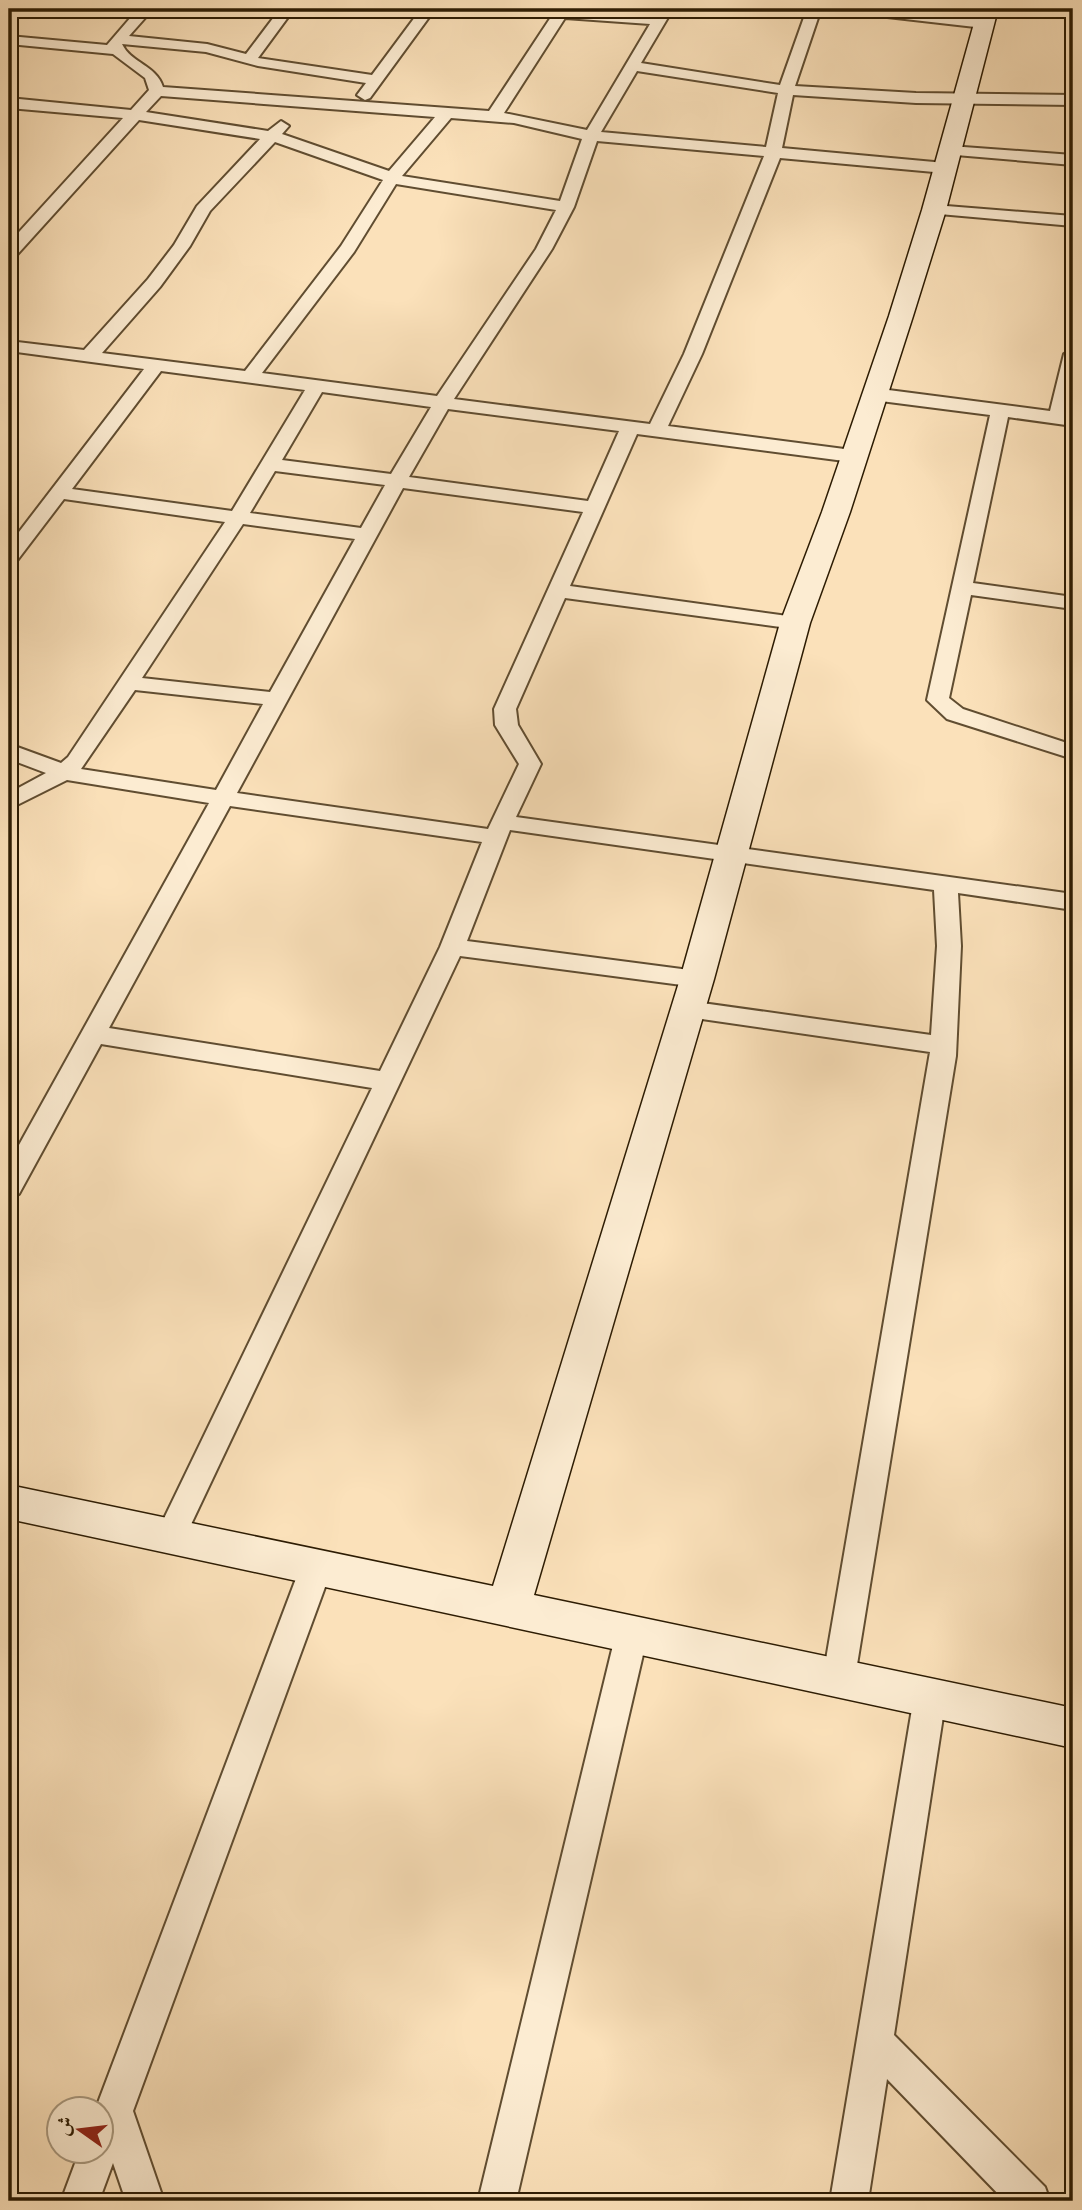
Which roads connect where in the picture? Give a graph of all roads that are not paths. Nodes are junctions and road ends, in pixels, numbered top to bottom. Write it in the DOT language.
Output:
graph roads {
  1 [pos="146,9"];
  2 [pos="287,9"];
  3 [pos="428,9"];
  4 [pos="493,9"];
  5 [pos="814,9"];
  6 [pos="852,9"];
  7 [pos="563,12"];
  8 [pos="663,14"];
  9 [pos="986,16"];
  10 [pos="9,40"];
  11 [pos="117,45"];
  12 [pos="249,60"];
  13 [pos="631,66"];
  14 [pos="374,80"];
  15 [pos="786,90"];
  16 [pos="157,91"];
  17 [pos="964,98"];
  18 [pos="1073,100"];
  19 [pos="9,103"];
  20 [pos="300,104"];
  21 [pos="358,108"];
  22 [pos="446,114"];
  23 [pos="136,115"];
  24 [pos="493,117"];
  25 [pos="272,136"];
  26 [pos="591,136"];
  27 [pos="774,152"];
  28 [pos="948,160"];
  29 [pos="1073,160"];
  30 [pos="392,178"];
  31 [pos="566,207"];
  32 [pos="934,210"];
  33 [pos="1073,221"];
  34 [pos="9,253"];
  35 [pos="9,346"];
  36 [pos="1073,354"];
  37 [pos="88,358"];
  38 [pos="155,367"];
  39 [pos="248,379"];
  40 [pos="316,387"];
  41 [pos="873,394"];
  42 [pos="444,400"];
  43 [pos="1000,410"];
  44 [pos="1066,419"];
  45 [pos="630,427"];
  46 [pos="656,431"];
  47 [pos="852,456"];
  48 [pos="269,464"];
  49 [pos="396,483"];
  50 [pos="60,493"];
  51 [pos="592,507"];
  52 [pos="238,517"];
  53 [pos="367,534"];
  54 [pos="9,558"];
  55 [pos="960,587"];
  56 [pos="559,591"];
  57 [pos="1073,603"];
  58 [pos="795,623"];
  59 [pos="131,684"];
  60 [pos="276,699"];
  61 [pos="9,751"];
  62 [pos="1073,752"];
  63 [pos="64,772"];
  64 [pos="224,796"];
  65 [pos="9,802"];
  66 [pos="499,830"];
  67 [pos="729,853"];
  68 [pos="946,885"];
  69 [pos="1073,902"];
  70 [pos="452,947"];
  71 [pos="692,994"];
  72 [pos="93,1034"];
  73 [pos="944,1045"];
  74 [pos="386,1081"];
  75 [pos="9,1186"];
  76 [pos="9,1502"];
  77 [pos="171,1535"];
  78 [pos="316,1568"];
  79 [pos="508,1608"];
  80 [pos="632,1633"];
  81 [pos="839,1677"];
  82 [pos="930,1697"];
  83 [pos="1073,1728"];
  84 [pos="875,2041"];
  85 [pos="116,2106"];
  86 [pos="116,2144"];
  87 [pos="94,2164"];
  88 [pos="80,2201"];
  89 [pos="145,2201"];
  90 [pos="498,2201"];
  91 [pos="849,2201"];
  92 [pos="1031,2201"];
  1 -- 11 [label="street"];
  2 -- 12 [label="street"];
  3 -- 14 [label="street"];
  4 -- 7 [label="street"];
  5 -- 15 [label="street"];
  6 -- 9 [label="street"];
  7 -- 8 [label="street"];
  7 -- 24 [label="street"];
  8 -- 13 [label="street"];
  9 -- 17 [label="street"];
  10 -- 11 [label="street"];
  11 -- 12 [label="street"];
  11 -- 16 [label="street"];
  12 -- 14 [label="street"];
  13 -- 15 [label="street"];
  13 -- 26 [label="street"];
  14 -- 21 [label="street"];
  15 -- 17 [label="street"];
  15 -- 27 [label="street"];
  16 -- 20 [label="street"];
  16 -- 23 [label="street"];
  17 -- 18 [label="street"];
  17 -- 28 [label="street"];
  19 -- 23 [label="street"];
  20 -- 21 [label="street"];
  20 -- 25 [label="street"];
  21 -- 22 [label="street"];
  22 -- 24 [label="street"];
  22 -- 30 [label="street"];
  23 -- 25 [label="street"];
  23 -- 34 [label="street"];
  24 -- 26 [label="street"];
  25 -- 30 [label="street"];
  25 -- 37 [label="street"];
  26 -- 27 [label="street"];
  26 -- 31 [label="street"];
  27 -- 28 [label="street"];
  27 -- 46 [label="street"];
  28 -- 29 [label="street"];
  28 -- 32 [label="street"];
  30 -- 31 [label="street"];
  30 -- 39 [label="street"];
  31 -- 42 [label="street"];
  32 -- 33 [label="street"];
  32 -- 41 [label="street"];
  35 -- 37 [label="street"];
  36 -- 44 [label="street"];
  37 -- 38 [label="street"];
  38 -- 39 [label="street"];
  38 -- 50 [label="street"];
  39 -- 40 [label="street"];
  40 -- 42 [label="street"];
  40 -- 48 [label="street"];
  41 -- 43 [label="street"];
  41 -- 47 [label="street"];
  42 -- 45 [label="street"];
  42 -- 49 [label="street"];
  43 -- 44 [label="street"];
  43 -- 55 [label="street"];
  45 -- 46 [label="street"];
  45 -- 51 [label="street"];
  46 -- 47 [label="street"];
  47 -- 58 [label="street"];
  48 -- 49 [label="street"];
  48 -- 52 [label="street"];
  49 -- 51 [label="street"];
  49 -- 53 [label="street"];
  50 -- 52 [label="street"];
  50 -- 54 [label="street"];
  51 -- 56 [label="street"];
  52 -- 53 [label="street"];
  52 -- 59 [label="street"];
  53 -- 60 [label="street"];
  55 -- 57 [label="street"];
  55 -- 62 [label="street"];
  56 -- 58 [label="street"];
  56 -- 66 [label="street"];
  58 -- 67 [label="street"];
  59 -- 60 [label="street"];
  59 -- 63 [label="street"];
  60 -- 64 [label="street"];
  61 -- 63 [label="street"];
  63 -- 64 [label="street"];
  63 -- 65 [label="street"];
  64 -- 66 [label="street"];
  64 -- 72 [label="street"];
  66 -- 67 [label="street"];
  66 -- 70 [label="street"];
  67 -- 68 [label="street"];
  67 -- 71 [label="street"];
  68 -- 69 [label="street"];
  68 -- 73 [label="street"];
  70 -- 71 [label="street"];
  70 -- 74 [label="street"];
  71 -- 73 [label="street"];
  71 -- 79 [label="street"];
  72 -- 74 [label="street"];
  72 -- 75 [label="street"];
  73 -- 81 [label="street"];
  74 -- 77 [label="street"];
  76 -- 77 [label="street"];
  77 -- 78 [label="street"];
  78 -- 79 [label="street"];
  78 -- 85 [label="street"];
  79 -- 80 [label="street"];
  80 -- 81 [label="street"];
  80 -- 90 [label="street"];
  81 -- 82 [label="street"];
  82 -- 83 [label="street"];
  82 -- 84 [label="street"];
  84 -- 91 [label="street"];
  84 -- 92 [label="street"];
  86 -- 89 [label="street"];
  87 -- 88 [label="street"];
}
